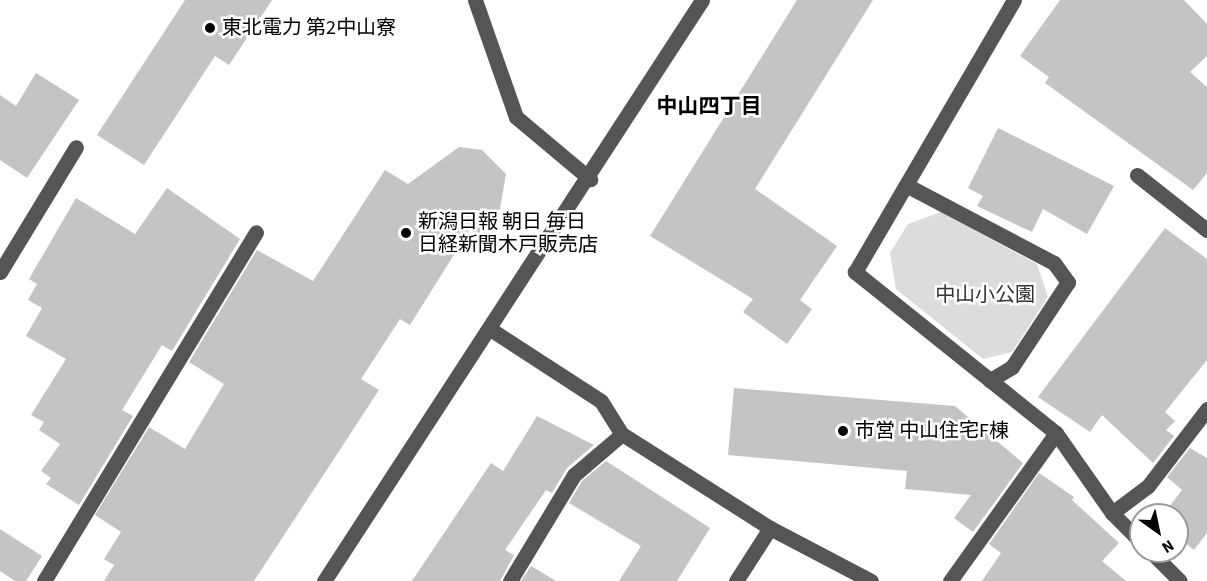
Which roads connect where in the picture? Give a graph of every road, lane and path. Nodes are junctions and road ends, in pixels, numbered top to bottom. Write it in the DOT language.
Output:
graph roads {
  1 [pos="475,0"];
  2 [pos="702,0"];
  3 [pos="1014,0"];
  4 [pos="76,147"];
  5 [pos="1137,175"];
  6 [pos="590,179"];
  7 [pos="906,185"];
  8 [pos="1207,230"];
  9 [pos="256,232"];
  10 [pos="0,272"];
  11 [pos="490,328"];
  12 [pos="990,380"];
  13 [pos="1207,409"];
  14 [pos="1056,433"];
  15 [pos="622,434"];
  16 [pos="1112,513"];
  17 [pos="770,528"];
  18 [pos="1129,530"];
  19 [pos="1162,563"];
  20 [pos="44,581"];
  21 [pos="324,581"];
  22 [pos="510,581"];
  23 [pos="736,581"];
  24 [pos="871,581"];
  25 [pos="950,581"];
  26 [pos="1180,581"];
  1 -- 6 [label="street"];
  2 -- 6 [label="street"];
  3 -- 7 [label="street"];
  4 -- 10 [label="street"];
  5 -- 8 [label="street"];
  6 -- 11 [label="street"];
  7 -- 12 [label="street"];
  7 -- 12 [label="street"];
  9 -- 20 [label="street"];
  11 -- 15 [label="street"];
  11 -- 21 [label="street"];
  12 -- 14 [label="street"];
  13 -- 16 [label="street"];
  14 -- 16 [label="street"];
  14 -- 25 [label="street"];
  15 -- 17 [label="street"];
  15 -- 22 [label="street"];
  16 -- 18 [label="street"];
  17 -- 23 [label="street"];
  17 -- 24 [label="street"];
  19 -- 26 [label="street"];
}
